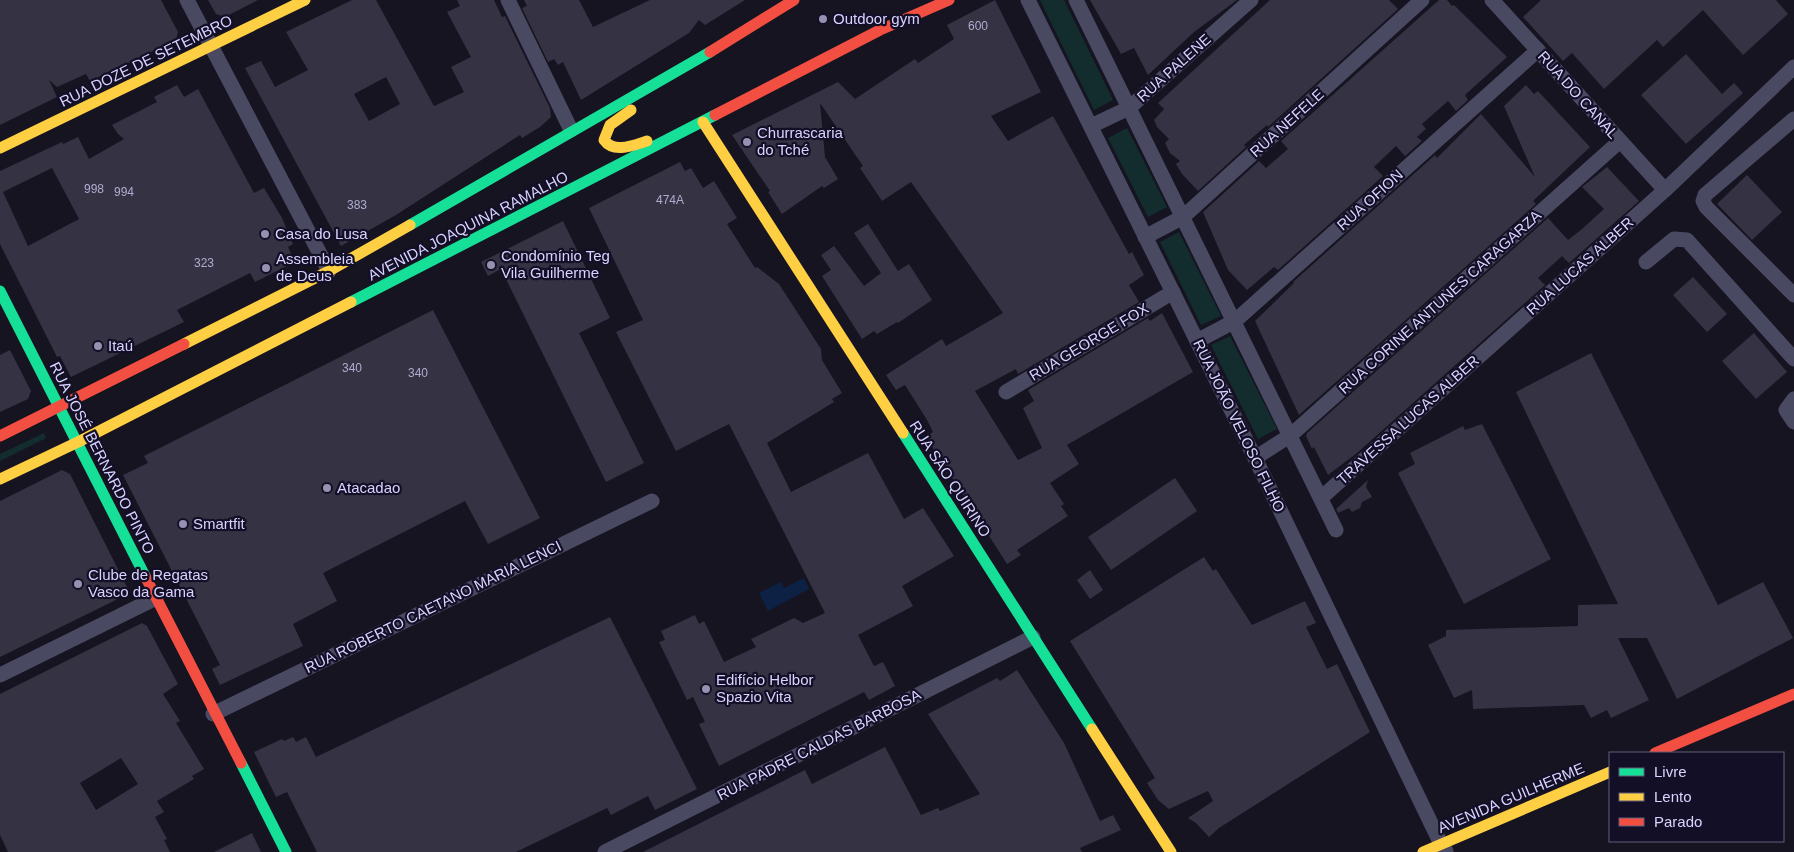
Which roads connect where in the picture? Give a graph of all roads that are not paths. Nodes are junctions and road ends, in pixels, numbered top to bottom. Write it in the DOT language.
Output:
graph roads {
  1 [pos="187,0"];
  2 [pos="305,0"];
  3 [pos="508,0"];
  4 [pos="794,0"];
  5 [pos="919,0"];
  6 [pos="949,0"];
  7 [pos="1028,0"];
  8 [pos="1076,0"];
  9 [pos="1251,0"];
  10 [pos="1422,0"];
  11 [pos="1492,0"];
  12 [pos="880,30"];
  13 [pos="211,46"];
  14 [pos="1538,50"];
  15 [pos="692,63"];
  16 [pos="1794,67"];
  17 [pos="1129,108"];
  18 [pos="1794,118"];
  19 [pos="703,122"];
  20 [pos="1091,126"];
  21 [pos="571,130"];
  22 [pos="1620,141"];
  23 [pos="660,144"];
  24 [pos="0,148"];
  25 [pos="1665,190"];
  26 [pos="1183,217"];
  27 [pos="1145,237"];
  28 [pos="1646,262"];
  29 [pos="329,272"];
  30 [pos="0,291"];
  31 [pos="1173,292"];
  32 [pos="1794,295"];
  33 [pos="1235,321"];
  34 [pos="1197,341"];
  35 [pos="1494,342"];
  36 [pos="1794,359"];
  37 [pos="1006,392"];
  38 [pos="1794,399"];
  39 [pos="59,407"];
  40 [pos="1794,422"];
  41 [pos="1291,435"];
  42 [pos="0,436"];
  43 [pos="78,442"];
  44 [pos="1255,458"];
  45 [pos="0,479"];
  46 [pos="1321,498"];
  47 [pos="652,501"];
  48 [pos="1336,530"];
  49 [pos="156,598"];
  50 [pos="1033,637"];
  51 [pos="0,674"];
  52 [pos="1794,694"];
  53 [pos="213,714"];
  54 [pos="1657,752"];
  55 [pos="1609,772"];
  56 [pos="1444,848"];
  57 [pos="615,850"];
  58 [pos="286,852"];
  59 [pos="1171,852"];
  60 [pos="1423,852"];
  1 -- 13 [label="street"];
  2 -- 13 [label="main road, RUA DOZE DE SETEMBRO"];
  3 -- 21 [label="street"];
  4 -- 15 [label="main road, AVENIDA JOAQUINA RAMALHO"];
  5 -- 12 [label="main road"];
  6 -- 12 [label="main road, AVENIDA JOAQUINA RAMALHO"];
  7 -- 20 [label="street, RUA JOÃO VELOSO FILHO"];
  8 -- 17 [label="street"];
  9 -- 17 [label="street, RUA PALENE"];
  10 -- 26 [label="street, RUA NEFELE"];
  11 -- 14 [label="street, RUA DO CANAL"];
  12 -- 19 [label="main road, AVENIDA JOAQUINA RAMALHO"];
  13 -- 24 [label="main road, RUA DOZE DE SETEMBRO"];
  13 -- 29 [label="street"];
  14 -- 22 [label="street, RUA DO CANAL"];
  14 -- 33 [label="street, RUA OFION"];
  15 -- 21 [label="main road, AVENIDA JOAQUINA RAMALHO"];
  15 -- 23 [label="main road"];
  16 -- 25 [label="street, RUA LUCAS ALBER"];
  17 -- 20 [label="street, RUA PALENE"];
  17 -- 26 [label="street"];
  18 -- 32 [label="street"];
  19 -- 23 [label="main road, AVENIDA JOAQUINA RAMALHO"];
  19 -- 50 [label="main road, RUA SÃO QUIRINO"];
  20 -- 27 [label="street, RUA JOÃO VELOSO FILHO"];
  21 -- 29 [label="main road, AVENIDA JOAQUINA RAMALHO"];
  22 -- 25 [label="street, RUA DO CANAL"];
  22 -- 41 [label="street, RUA CORINE ANTUNES CARAGARZA"];
  23 -- 43 [label="main road, AVENIDA JOAQUINA RAMALHO"];
  25 -- 35 [label="street, RUA LUCAS ALBER"];
  26 -- 27 [label="street, RUA NEFELE"];
  26 -- 33 [label="street"];
  27 -- 31 [label="street, RUA JOÃO VELOSO FILHO"];
  28 -- 36 [label="street"];
  29 -- 39 [label="main road, AVENIDA JOAQUINA RAMALHO"];
  30 -- 39 [label="main road, RUA JOSÉ BERNARDO PINTO"];
  31 -- 34 [label="street, RUA JOÃO VELOSO FILHO"];
  31 -- 37 [label="street, RUA GEORGE FOX"];
  33 -- 34 [label="street, RUA OFION"];
  33 -- 41 [label="street"];
  34 -- 44 [label="street, RUA JOÃO VELOSO FILHO"];
  35 -- 46 [label="street, TRAVESSA LUCAS ALBER"];
  38 -- 40 [label="street"];
  39 -- 42 [label="main road, AVENIDA JOAQUINA RAMALHO"];
  39 -- 43 [label="main road, RUA JOSÉ BERNARDO PINTO"];
  41 -- 44 [label="street, RUA CORINE ANTUNES CARAGARZA"];
  41 -- 46 [label="street"];
  43 -- 45 [label="main road, AVENIDA JOAQUINA RAMALHO"];
  43 -- 49 [label="main road, RUA JOSÉ BERNARDO PINTO"];
  44 -- 56 [label="street, RUA JOÃO VELOSO FILHO"];
  46 -- 48 [label="street"];
  47 -- 53 [label="street, RUA ROBERTO CAETANO MARIA LENCI"];
  49 -- 51 [label="street"];
  49 -- 53 [label="main road, RUA JOSÉ BERNARDO PINTO"];
  50 -- 57 [label="street, RUA PADRE CALDAS BARBOSA"];
  50 -- 59 [label="main road, RUA SÃO QUIRINO"];
  52 -- 54 [label="main road"];
  53 -- 58 [label="main road, RUA JOSÉ BERNARDO PINTO"];
  55 -- 56 [label="main road, AVENIDA GUILHERME"];
  56 -- 60 [label="main road, AVENIDA GUILHERME"];
}
